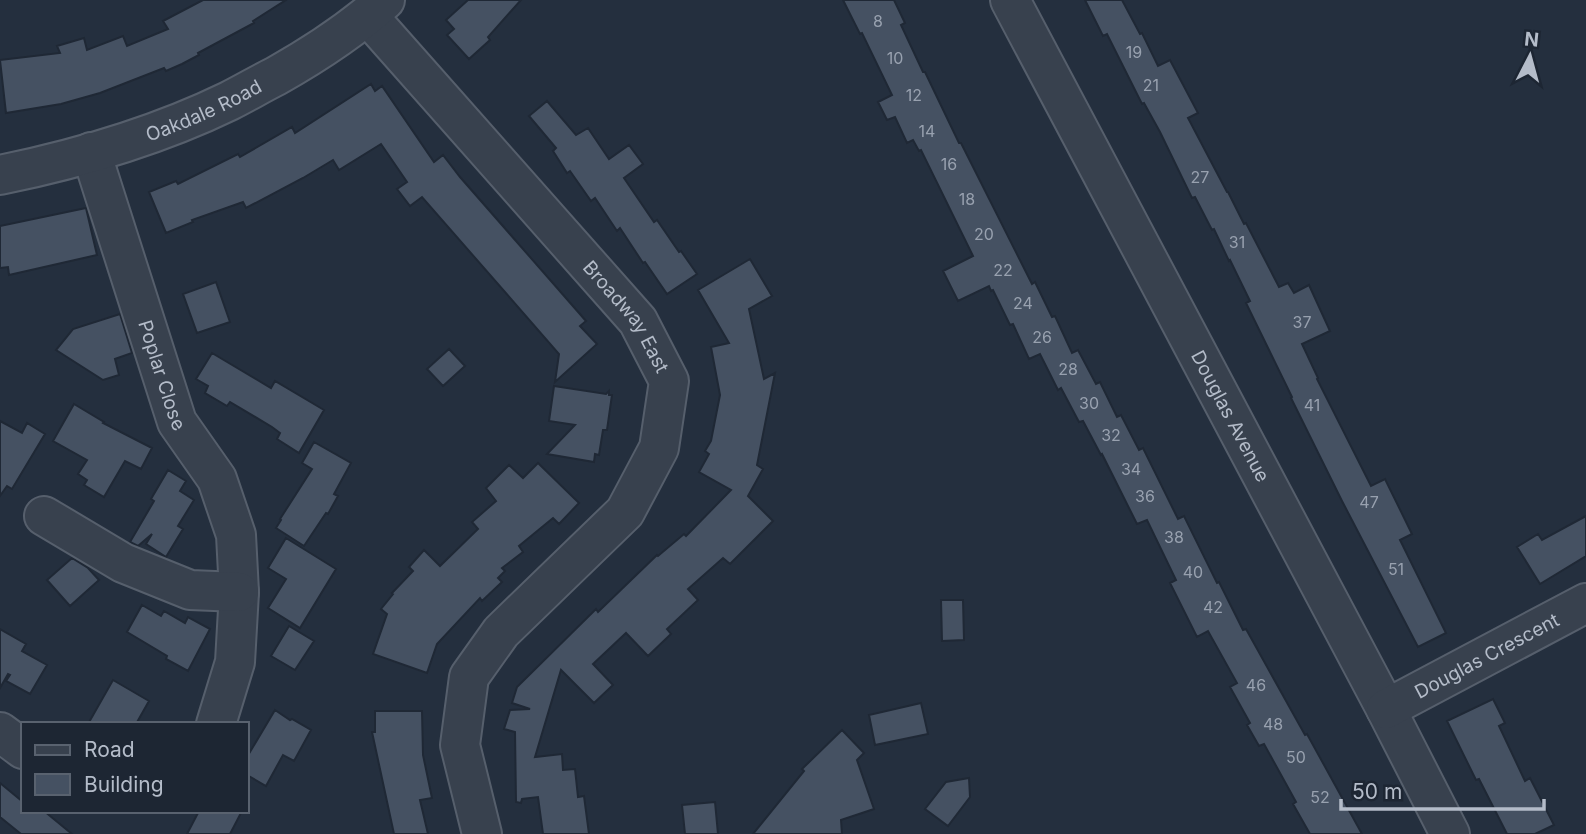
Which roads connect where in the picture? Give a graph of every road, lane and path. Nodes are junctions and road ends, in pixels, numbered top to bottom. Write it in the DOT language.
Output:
graph roads {
  1 [pos="1010,0"];
  2 [pos="377,8"];
  3 [pos="91,152"];
  4 [pos="0,175"];
  5 [pos="44,516"];
  6 [pos="239,592"];
  7 [pos="1586,603"];
  8 [pos="1386,709"];
  9 [pos="217,722"];
  10 [pos="0,732"];
  11 [pos="21,748"];
  12 [pos="482,834"];
  13 [pos="1450,834"];
  1 -- 8 [label="street, Douglas Avenue"];
  2 -- 3 [label="street, Oakdale Road"];
  2 -- 12 [label="street, Broadway East"];
  3 -- 4 [label="street, Oakdale Road"];
  3 -- 6 [label="street, Poplar Close"];
  5 -- 6 [label="street"];
  6 -- 9 [label="street, Poplar Close"];
  7 -- 8 [label="street, Douglas Crescent"];
  8 -- 13 [label="street, Douglas Avenue"];
  10 -- 11 [label="street"];
}
